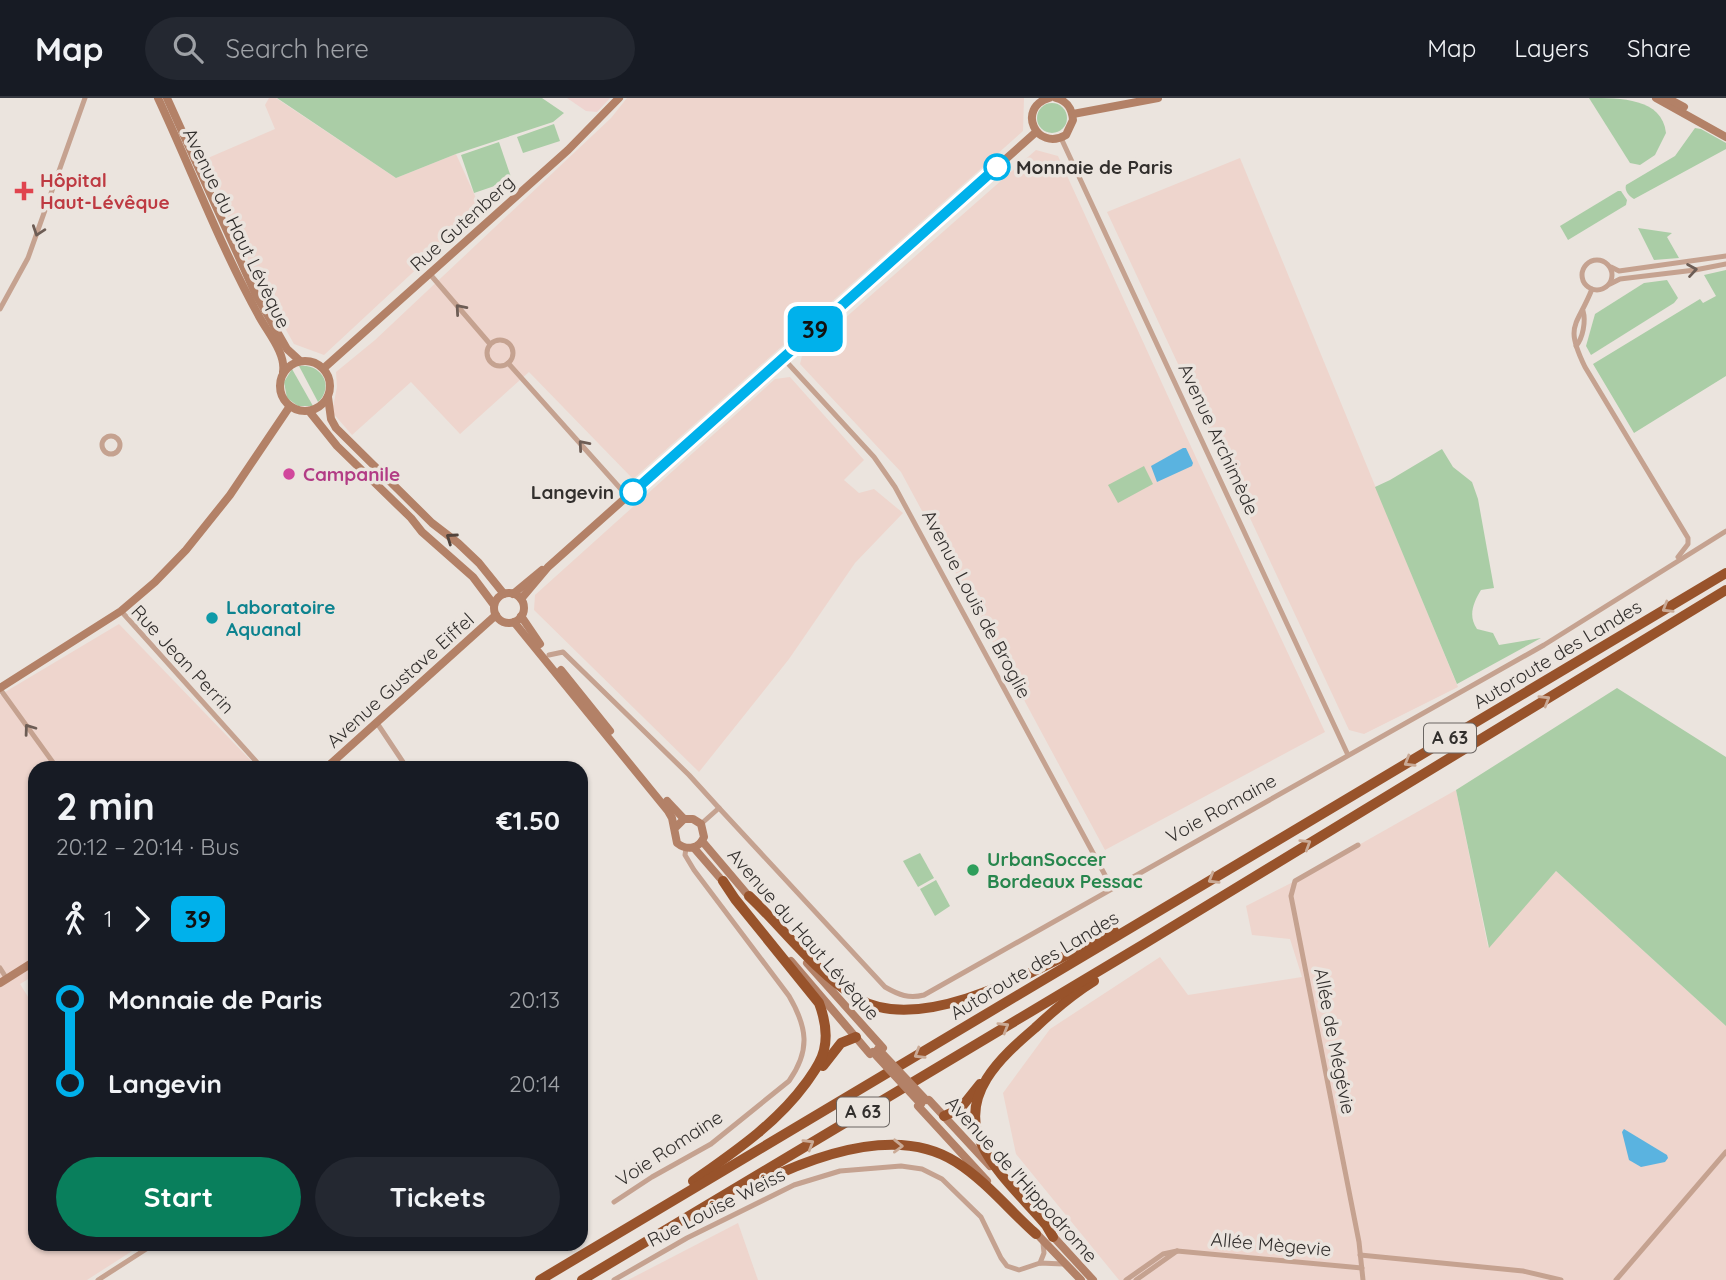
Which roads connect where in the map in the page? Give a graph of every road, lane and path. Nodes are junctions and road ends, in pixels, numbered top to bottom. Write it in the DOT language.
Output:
graph roads {
  1 [pos="85,98"];
  2 [pos="158,98"];
  3 [pos="167,98"];
  4 [pos="619,98"];
  5 [pos="1049,98"];
  6 [pos="1056,98"];
  7 [pos="1158,98"];
  8 [pos="1656,98"];
  9 [pos="1661,98"];
  10 [pos="1670,99"];
  11 [pos="1037,100"];
  12 [pos="1073,114"];
  13 [pos="1726,131"];
  14 [pos="1036,132"];
  15 [pos="1726,137"];
  16 [pos="1060,138"];
  17 [pos="1726,256"];
  18 [pos="1726,264"];
  19 [pos="1611,267"];
  20 [pos="429,273"];
  21 [pos="1610,284"];
  22 [pos="1592,289"];
  23 [pos="0,309"];
  24 [pos="490,344"];
  25 [pos="783,358"];
  26 [pos="300,361"];
  27 [pos="508,363"];
  28 [pos="324,368"];
  29 [pos="284,372"];
  30 [pos="328,397"];
  31 [pos="290,406"];
  32 [pos="309,411"];
  33 [pos="628,497"];
  34 [pos="1726,531"];
  35 [pos="1675,561"];
  36 [pos="1726,573"];
  37 [pos="1726,590"];
  38 [pos="513,596"];
  39 [pos="494,605"];
  40 [pos="121,611"];
  41 [pos="496,615"];
  42 [pos="522,616"];
  43 [pos="514,622"];
  44 [pos="549,655"];
  45 [pos="0,688"];
  46 [pos="377,723"];
  47 [pos="1348,755"];
  48 [pos="52,761"];
  49 [pos="256,761"];
  50 [pos="334,761"];
  51 [pos="402,761"];
  52 [pos="719,808"];
  53 [pos="684,819"];
  54 [pos="701,824"];
  55 [pos="675,828"];
  56 [pos="702,841"];
  57 [pos="1359,845"];
  58 [pos="690,848"];
  59 [pos="723,881"];
  60 [pos="1112,888"];
  61 [pos="749,896"];
  62 [pos="1174,903"];
  63 [pos="1144,944"];
  64 [pos="28,965"];
  65 [pos="0,968"];
  66 [pos="3,981"];
  67 [pos="858,1040"];
  68 [pos="876,1051"];
  69 [pos="992,1068"];
  70 [pos="792,1102"];
  71 [pos="923,1102"];
  72 [pos="942,1114"];
  73 [pos="1726,1152"];
  74 [pos="614,1202"];
  75 [pos="1044,1237"];
  76 [pos="588,1246"];
  77 [pos="143,1251"];
  78 [pos="581,1251"];
  79 [pos="1177,1251"];
  80 [pos="1360,1255"];
  81 [pos="1040,1263"];
  82 [pos="1067,1264"];
  83 [pos="1362,1268"];
  84 [pos="586,1278"];
  85 [pos="98,1280"];
  86 [pos="534,1280"];
  87 [pos="540,1280"];
  88 [pos="614,1280"];
  89 [pos="1081,1280"];
  90 [pos="1093,1280"];
  91 [pos="1126,1280"];
  92 [pos="1136,1280"];
  93 [pos="1363,1280"];
  94 [pos="1562,1280"];
  95 [pos="1616,1280"];
  1 -- 23 [label="street, one-way"];
  2 -- 29 [label="main road, Avenue du Haut Lévèque"];
  3 -- 26 [label="main road, Avenue du Haut Lévèque"];
  4 -- 20 [label="main road, Rue Gutenberg"];
  5 -- 11 [label="main road"];
  6 -- 12 [label="main road"];
  7 -- 12 [label="main road"];
  8 -- 15 [label="main road"];
  9 -- 10 [label="street"];
  10 -- 13 [label="main road"];
  11 -- 14 [label="main road"];
  12 -- 16 [label="main road"];
  14 -- 16 [label="main road"];
  14 -- 25 [label="main road"];
  16 -- 47 [label="street, Avenue Archimède"];
  17 -- 19 [label="street"];
  21 -- 18 [label="street, one-way"];
  19 -- 21 [label="street"];
  19 -- 22 [label="street"];
  24 -- 20 [label="street, one-way"];
  20 -- 28 [label="main road, Rue Gutenberg"];
  21 -- 22 [label="street"];
  22 -- 35 [label="street"];
  24 -- 27 [label="street"];
  24 -- 27 [label="street"];
  25 -- 33 [label="main road"];
  25 -- 60 [label="street, Avenue Louis de Broglie"];
  26 -- 28 [label="main road"];
  26 -- 29 [label="main road"];
  33 -- 27 [label="street, one-way"];
  28 -- 30 [label="main road"];
  29 -- 31 [label="main road"];
  30 -- 32 [label="main road"];
  38 -- 30 [label="main road, one-way"];
  31 -- 32 [label="main road"];
  31 -- 40 [label="main road"];
  32 -- 39 [label="main road"];
  33 -- 38 [label="main road"];
  34 -- 35 [label="street, Voie Romaine"];
  35 -- 47 [label="street, Voie Romaine"];
  36 -- 62 [label="highway, Autoroute des Landes / A 63, one-way"];
  63 -- 37 [label="highway, Autoroute des Landes / A 63, one-way"];
  38 -- 39 [label="main road"];
  38 -- 42 [label="main road"];
  39 -- 41 [label="main road"];
  40 -- 45 [label="main road, Rue Jean Perrin"];
  40 -- 49 [label="street, Rue Jean Perrin"];
  41 -- 43 [label="main road"];
  41 -- 46 [label="main road, Avenue Gustave Eiffel"];
  42 -- 43 [label="main road"];
  42 -- 44 [label="main road"];
  43 -- 55 [label="main road"];
  44 -- 52 [label="street, Voie Romaine"];
  44 -- 53 [label="main road"];
  48 -- 45 [label="street, one-way"];
  46 -- 50 [label="main road, Avenue Gustave Eiffel"];
  46 -- 51 [label="street"];
  47 -- 60 [label="street, Voie Romaine"];
  52 -- 54 [label="street"];
  52 -- 60 [label="street, Voie Romaine"];
  53 -- 54 [label="main road"];
  53 -- 55 [label="main road"];
  54 -- 56 [label="main road"];
  55 -- 58 [label="main road"];
  56 -- 58 [label="main road"];
  56 -- 61 [label="main road, Avenue du Haut Lévèque"];
  57 -- 80 [label="street, Allée de Mégévie"];
  58 -- 59 [label="main road, Avenue du Haut Lévèque"];
  58 -- 74 [label="street, Voie Romaine"];
  59 -- 67 [label="main road, Avenue du Haut Lévèque"];
  59 -- 70 [label="highway"];
  61 -- 62 [label="highway"];
  61 -- 68 [label="main road, Avenue du Haut Lévèque"];
  62 -- 87 [label="highway, Autoroute des Landes / A 63, one-way"];
  63 -- 69 [label="highway"];
  84 -- 63 [label="highway, Autoroute des Landes / A 63, one-way"];
  64 -- 66 [label="main road"];
  65 -- 66 [label="street"];
  67 -- 68 [label="main road, Avenue du Haut Lévèque"];
  67 -- 70 [label="highway"];
  68 -- 71 [label="main road, bridge"];
  68 -- 71 [label="main road, bridge"];
  69 -- 72 [label="highway"];
  69 -- 75 [label="highway"];
  70 -- 76 [label="highway"];
  71 -- 72 [label="main road, Avenue de l'Hippodrome"];
  71 -- 75 [label="main road, Avenue de l'Hippodrome"];
  72 -- 75 [label="main road, Avenue de l'Hippodrome"];
  73 -- 95 [label="street"];
  75 -- 81 [label="street"];
  75 -- 82 [label="main road, Avenue de l'Hippodrome"];
  84 -- 75 [label="highway, one-way"];
  75 -- 90 [label="main road, Avenue de l'Hippodrome"];
  77 -- 85 [label="street"];
  78 -- 86 [label="highway"];
  79 -- 83 [label="street, Allée Mègevie"];
  79 -- 91 [label="street"];
  79 -- 92 [label="street"];
  80 -- 83 [label="street, Allée de Mégévie"];
  80 -- 94 [label="street"];
  81 -- 82 [label="street, Rue Louise Weiss"];
  81 -- 88 [label="street, Rue Louise Weiss"];
  82 -- 89 [label="main road, Avenue de l'Hippodrome"];
  83 -- 93 [label="street, Allée de Mégévie"];
}
